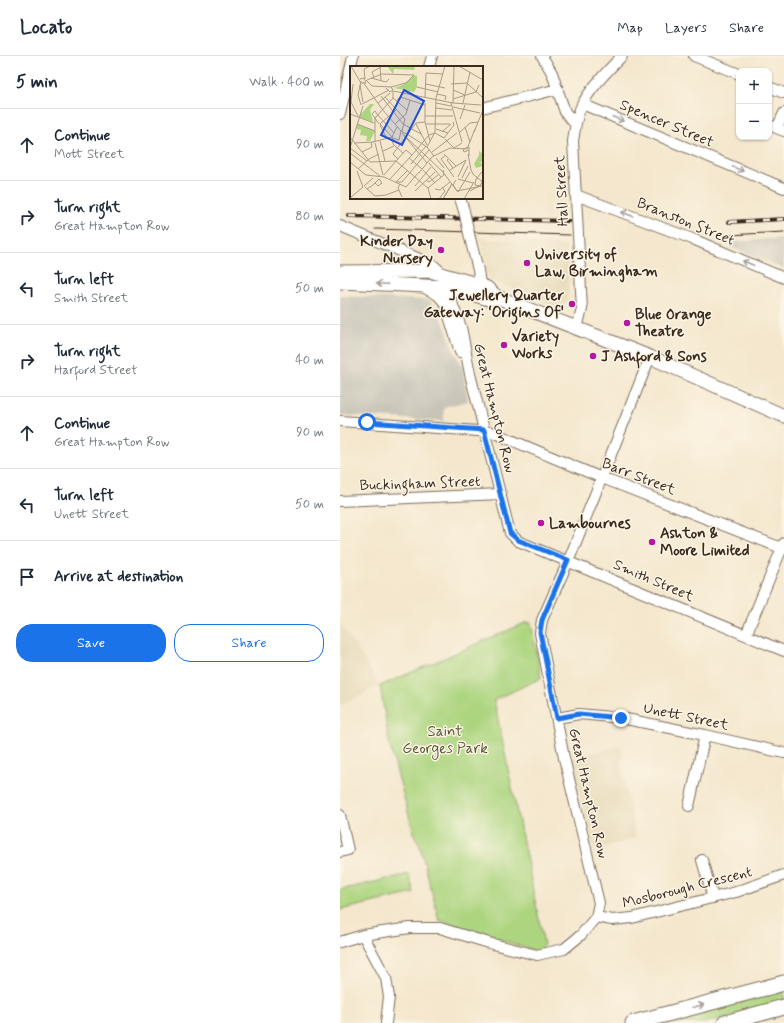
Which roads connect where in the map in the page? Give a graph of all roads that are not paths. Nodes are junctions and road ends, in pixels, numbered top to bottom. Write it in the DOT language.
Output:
graph roads {
  1 [pos="353,56"];
  2 [pos="432,56"];
  3 [pos="542,56"];
  4 [pos="622,56"];
  5 [pos="694,56"];
  6 [pos="351,66"];
  7 [pos="429,66"];
  8 [pos="350,72"];
  9 [pos="736,73"];
  10 [pos="772,88"];
  11 [pos="558,89"];
  12 [pos="784,93"];
  13 [pos="582,104"];
  14 [pos="483,108"];
  15 [pos="784,112"];
  16 [pos="340,114"];
  17 [pos="575,124"];
  18 [pos="777,128"];
  19 [pos="784,188"];
  20 [pos="576,195"];
  21 [pos="460,199"];
  22 [pos="340,226"];
  23 [pos="340,272"];
  24 [pos="371,272"];
  25 [pos="442,273"];
  26 [pos="784,278"];
  27 [pos="340,282"];
  28 [pos="480,285"];
  29 [pos="421,286"];
  30 [pos="446,287"];
  31 [pos="497,297"];
  32 [pos="576,328"];
  33 [pos="650,357"];
  34 [pos="470,374"];
  35 [pos="781,413"];
  36 [pos="340,421"];
  37 [pos="484,430"];
  38 [pos="601,477"];
  39 [pos="501,494"];
  40 [pos="340,501"];
  41 [pos="513,537"];
  42 [pos="783,547"];
  43 [pos="568,560"];
  44 [pos="746,636"];
  45 [pos="784,651"];
  46 [pos="557,718"];
  47 [pos="705,735"];
  48 [pos="784,753"];
  49 [pos="689,806"];
  50 [pos="340,815"];
  51 [pos="340,852"];
  52 [pos="702,860"];
  53 [pos="784,875"];
  54 [pos="713,898"];
  55 [pos="596,917"];
  56 [pos="363,935"];
  57 [pos="340,942"];
  58 [pos="784,983"];
  59 [pos="784,1007"];
  60 [pos="386,1023"];
  61 [pos="633,1023"];
  62 [pos="725,1023"];
  1 -- 6 [label="street"];
  2 -- 7 [label="street"];
  3 -- 11 [label="street"];
  4 -- 13 [label="street, Hall Street"];
  5 -- 9 [label="street"];
  8 -- 16 [label="street"];
  10 -- 12 [label="street"];
  11 -- 14 [label="street"];
  11 -- 17 [label="street"];
  13 -- 17 [label="street, Hall Street"];
  13 -- 19 [label="street, Spencer Street, one-way"];
  15 -- 18 [label="street"];
  17 -- 20 [label="street, Hall Street"];
  26 -- 20 [label="street, Branston Street, one-way"];
  20 -- 32 [label="street, Hall Street"];
  21 -- 28 [label="street, bridge"];
  22 -- 25 [label="street"];
  23 -- 24 [label="main road"];
  24 -- 25 [label="main road"];
  24 -- 30 [label="main road"];
  25 -- 28 [label="main road"];
  29 -- 27 [label="main road, one-way"];
  28 -- 31 [label="main road"];
  29 -- 30 [label="main road"];
  29 -- 34 [label="street"];
  30 -- 31 [label="main road"];
  30 -- 34 [label="street, Great Hampton Row"];
  31 -- 32 [label="main road"];
  32 -- 33 [label="main road"];
  33 -- 35 [label="main road"];
  33 -- 38 [label="street, Great Hampton Row"];
  34 -- 37 [label="street, Great Hampton Row"];
  36 -- 37 [label="street, Barr Street"];
  37 -- 38 [label="street, Barr Street"];
  37 -- 39 [label="street, Great Hampton Row"];
  38 -- 42 [label="street, Barr Street"];
  38 -- 43 [label="street, Great Hampton Row"];
  39 -- 40 [label="street, Buckingham Street"];
  39 -- 41 [label="street, Great Hampton Row"];
  41 -- 43 [label="street, Smith Street"];
  42 -- 44 [label="street"];
  43 -- 44 [label="street, Smith Street"];
  43 -- 46 [label="street, Great Hampton Row"];
  44 -- 45 [label="street, Smith Street"];
  46 -- 47 [label="street, Unett Street"];
  46 -- 55 [label="street, Great Hampton Row"];
  47 -- 48 [label="street, Unett Street"];
  47 -- 49 [label="street"];
  50 -- 51 [label="street"];
  52 -- 54 [label="street"];
  53 -- 54 [label="street, Mosborough Crescent"];
  54 -- 55 [label="street, Mosborough Crescent"];
  55 -- 56 [label="street"];
  56 -- 57 [label="street"];
  56 -- 60 [label="street"];
  61 -- 58 [label="highway, one-way"];
  59 -- 62 [label="highway"];
}
